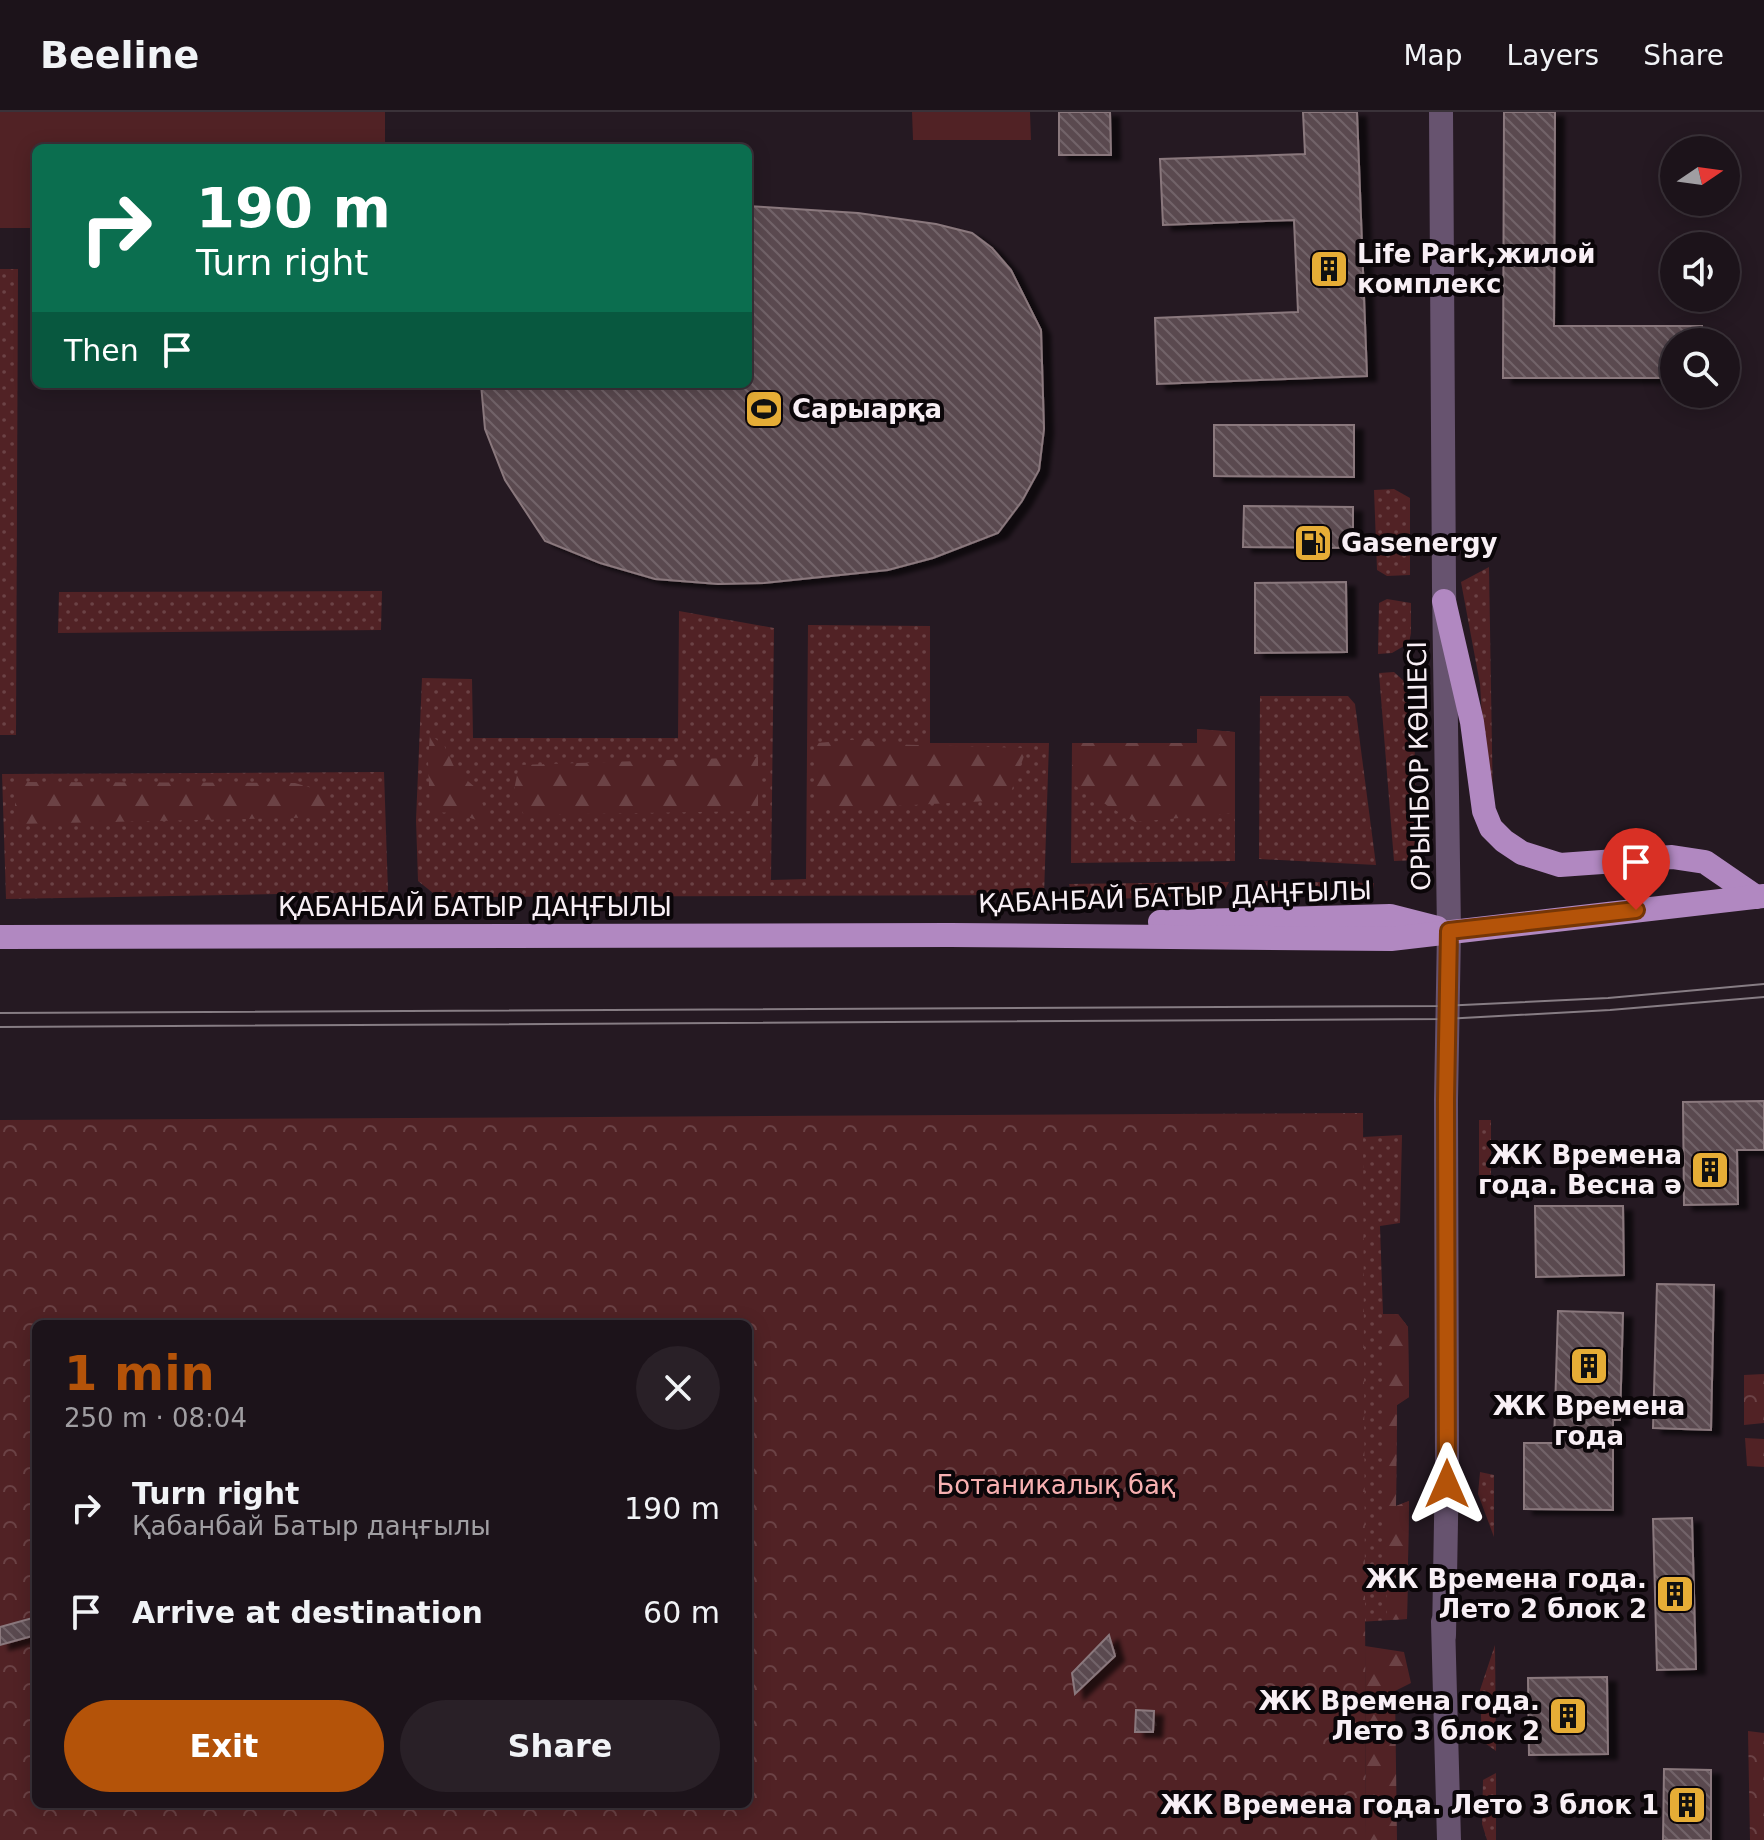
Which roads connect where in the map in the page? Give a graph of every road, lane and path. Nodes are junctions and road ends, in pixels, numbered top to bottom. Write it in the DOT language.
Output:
graph roads {
  1 [pos="1441,112"];
  2 [pos="1444,601"];
  3 [pos="1760,896"];
  4 [pos="1449,931"];
  5 [pos="0,937"];
  6 [pos="1449,1840"];
  1 -- 2 [label="street, ОРЫНБОР КӨШЕСІ"];
  2 -- 3 [label="main road"];
  2 -- 4 [label="street, ОРЫНБОР КӨШЕСІ"];
  3 -- 4 [label="main road, ҚАБАНБАЙ БАТЫР ДАҢҒЫЛЫ"];
  4 -- 5 [label="main road, ҚАБАНБАЙ БАТЫР ДАҢҒЫЛЫ"];
  4 -- 6 [label="street, ОРЫНБОР КӨШЕСІ"];
}
